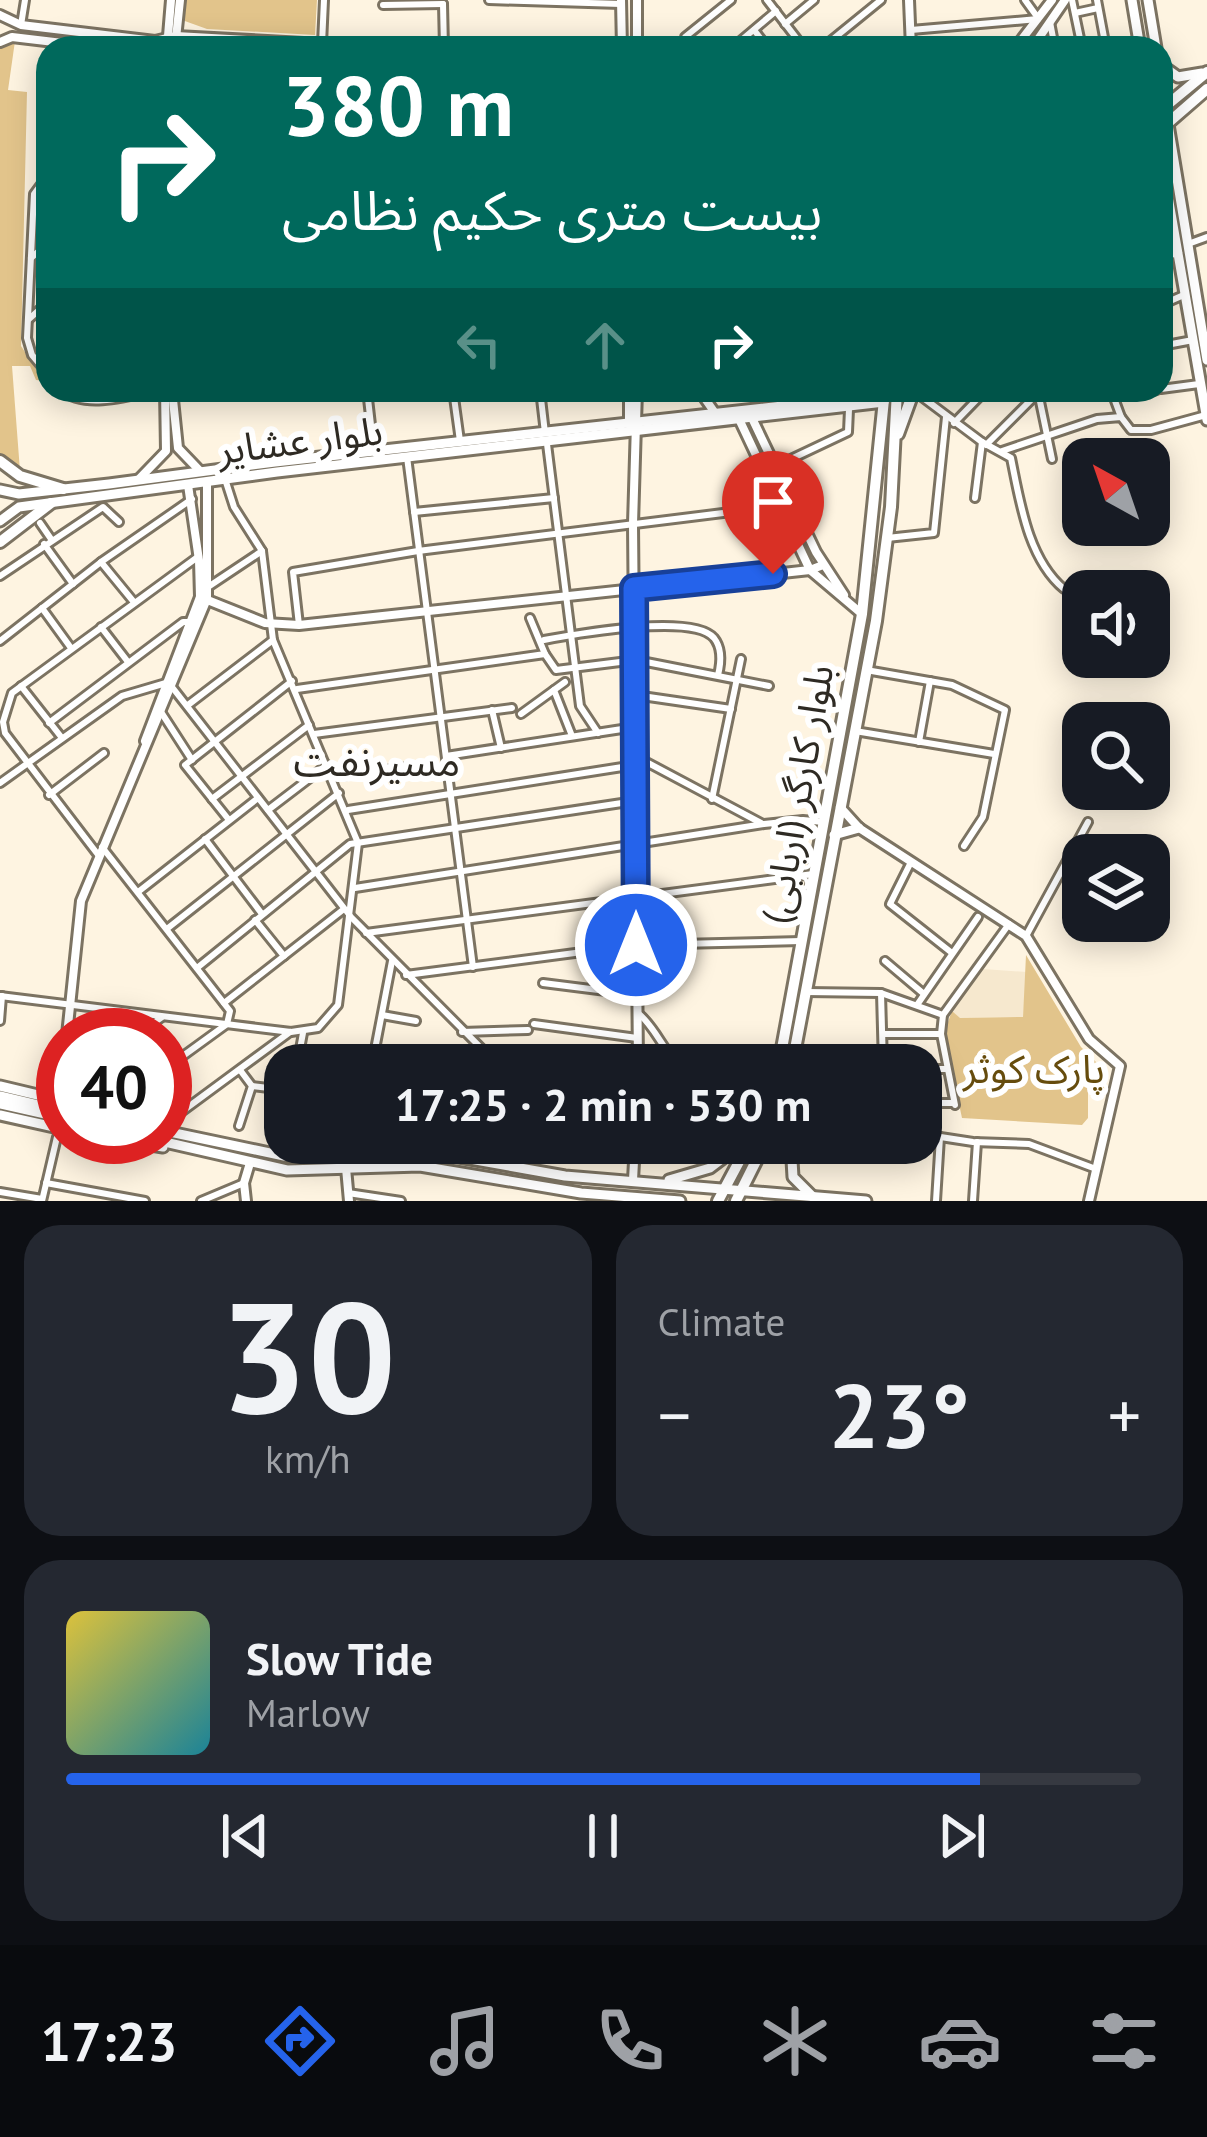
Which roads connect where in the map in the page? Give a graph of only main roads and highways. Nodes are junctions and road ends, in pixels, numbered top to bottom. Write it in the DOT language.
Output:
graph roads {
  1 [pos="1132,0"];
  2 [pos="1148,0"];
  3 [pos="1138,36"];
  4 [pos="1154,36"];
  5 [pos="1207,71"];
  6 [pos="1173,75"];
  7 [pos="1207,89"];
  8 [pos="1173,100"];
  9 [pos="1188,104"];
  10 [pos="1173,118"];
  11 [pos="1173,138"];
  12 [pos="1173,180"];
  13 [pos="1173,236"];
  14 [pos="1207,360"];
  15 [pos="817,402"];
  16 [pos="867,402"];
  17 [pos="890,402"];
  18 [pos="893,402"];
  19 [pos="910,402"];
  20 [pos="1207,417"];
  21 [pos="633,431"];
  22 [pos="546,438"];
  23 [pos="896,442"];
  24 [pos="0,461"];
  25 [pos="204,477"];
  26 [pos="63,489"];
  27 [pos="0,490"];
  28 [pos="19,494"];
  29 [pos="51,503"];
  30 [pos="876,506"];
  31 [pos="19,507"];
  32 [pos="891,507"];
  33 [pos="0,520"];
  34 [pos="0,542"];
  35 [pos="860,828"];
  36 [pos="834,835"];
  37 [pos="783,1044"];
  38 [pos="797,1044"];
  39 [pos="0,1086"];
  40 [pos="36,1095"];
  41 [pos="0,1100"];
  42 [pos="36,1101"];
  43 [pos="0,1115"];
  44 [pos="36,1126"];
  45 [pos="192,1137"];
  46 [pos="192,1151"];
  47 [pos="264,1152"];
  48 [pos="447,1164"];
  49 [pos="488,1164"];
  50 [pos="714,1164"];
  51 [pos="736,1164"];
  52 [pos="754,1164"];
  53 [pos="792,1164"];
  54 [pos="446,1169"];
  55 [pos="655,1182"];
  56 [pos="725,1189"];
  57 [pos="618,1195"];
  58 [pos="738,1196"];
  59 [pos="818,1199"];
  60 [pos="636,1201"];
  61 [pos="680,1201"];
  62 [pos="718,1201"];
  63 [pos="866,1201"];
  1 -- 3 [label="main road"];
  2 -- 4 [label="main road"];
  5 -- 6 [label="main road"];
  5 -- 8 [label="main road"];
  7 -- 9 [label="main road"];
  9 -- 10 [label="main road"];
  9 -- 11 [label="main road"];
  12 -- 14 [label="main road"];
  13 -- 20 [label="main road"];
  15 -- 21 [label="main road, بلوار عشایر"];
  16 -- 21 [label="main road, بلوار عشایر"];
  17 -- 30 [label="main road, بلوار کارگر (اربابی)"];
  18 -- 23 [label="main road"];
  19 -- 23 [label="main road"];
  21 -- 22 [label="main road, بلوار عشایر"];
  22 -- 25 [label="main road, بلوار عشایر"];
  22 -- 25 [label="main road, بلوار عشایر"];
  23 -- 32 [label="main road"];
  24 -- 26 [label="main road"];
  25 -- 26 [label="main road, بلوار عشایر"];
  25 -- 29 [label="main road, بلوار عشایر"];
  26 -- 28 [label="main road, بلوار عشایر"];
  27 -- 28 [label="main road, بلوار عشایر"];
  28 -- 31 [label="main road"];
  29 -- 31 [label="main road, بلوار عشایر"];
  29 -- 34 [label="main road"];
  30 -- 32 [label="main road"];
  30 -- 37 [label="main road, بلوار کارگر (اربابی)"];
  31 -- 33 [label="main road, بلوار عشایر"];
  32 -- 36 [label="main road"];
  35 -- 36 [label="main road"];
  36 -- 38 [label="main road"];
  39 -- 40 [label="main road"];
  41 -- 42 [label="main road"];
  43 -- 44 [label="main road"];
  45 -- 47 [label="main road"];
  46 -- 54 [label="main road"];
  48 -- 54 [label="main road"];
  49 -- 55 [label="main road"];
  50 -- 55 [label="main road"];
  51 -- 56 [label="main road"];
  52 -- 58 [label="main road"];
  53 -- 59 [label="main road"];
  54 -- 57 [label="main road"];
  55 -- 56 [label="main road"];
  56 -- 58 [label="main road"];
  56 -- 62 [label="main road"];
  57 -- 60 [label="main road"];
  57 -- 61 [label="main road"];
  58 -- 59 [label="main road"];
  59 -- 63 [label="main road"];
}
